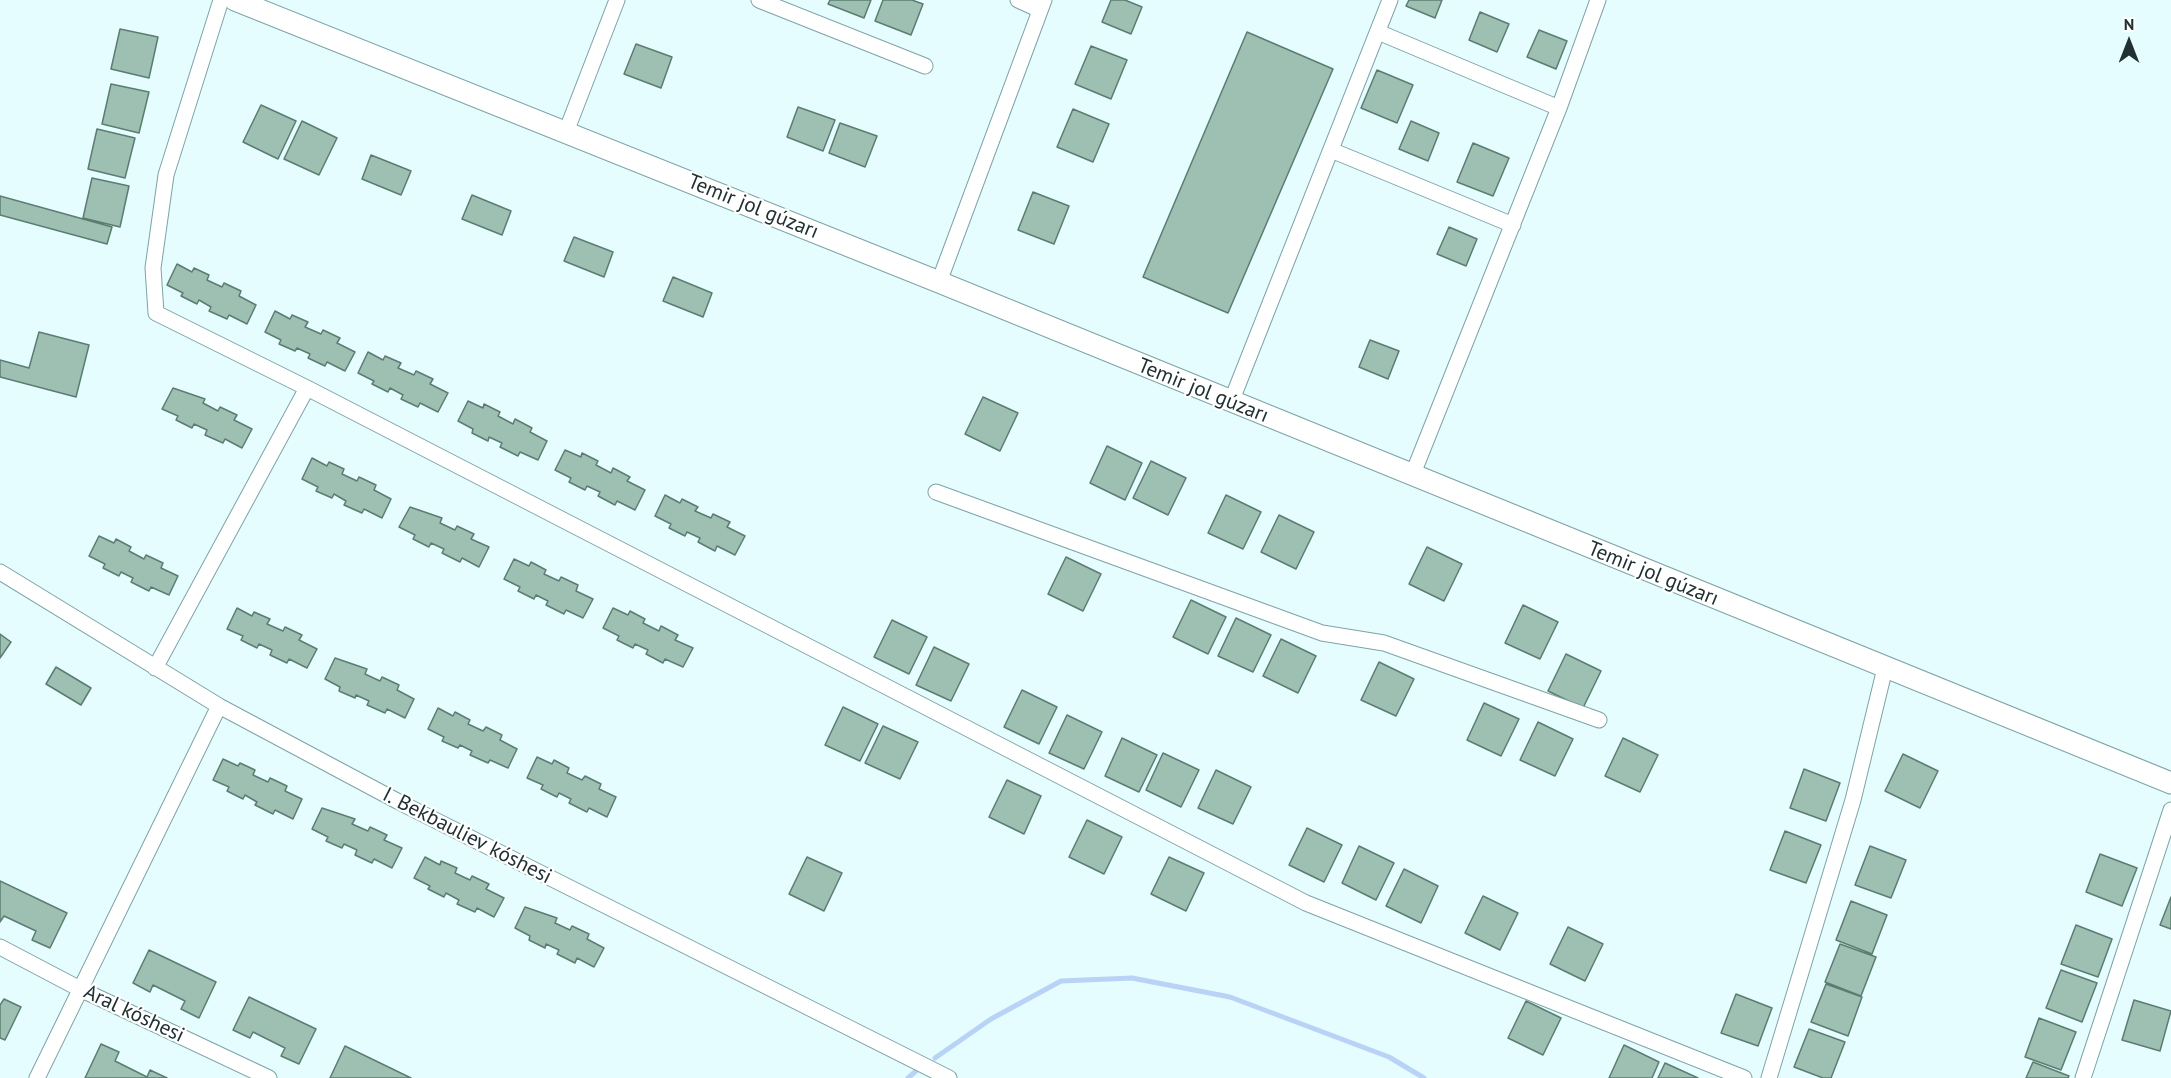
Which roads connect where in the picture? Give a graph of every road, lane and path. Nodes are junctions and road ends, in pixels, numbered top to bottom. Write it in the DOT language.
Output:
graph roads {
  1 [pos="221,0"];
  2 [pos="235,0"];
  3 [pos="617,0"];
  4 [pos="759,0"];
  5 [pos="1018,0"];
  6 [pos="1390,0"];
  7 [pos="1598,0"];
  8 [pos="1042,5"];
  9 [pos="1378,32"];
  10 [pos="925,66"];
  11 [pos="1559,108"];
  12 [pos="566,132"];
  13 [pos="1331,150"];
  14 [pos="1513,225"];
  15 [pos="939,282"];
  16 [pos="307,388"];
  17 [pos="1231,402"];
  18 [pos="1412,476"];
  19 [pos="936,492"];
  20 [pos="0,572"];
  21 [pos="155,668"];
  22 [pos="1885,668"];
  23 [pos="219,706"];
  24 [pos="1599,720"];
  25 [pos="2171,783"];
  26 [pos="2171,810"];
  27 [pos="0,948"];
  28 [pos="80,989"];
  29 [pos="946,1077"];
  30 [pos="37,1078"];
  31 [pos="269,1078"];
  32 [pos="1744,1078"];
  33 [pos="1769,1078"];
  34 [pos="2083,1078"];
  1 -- 16 [label="street"];
  2 -- 12 [label="street, Temir jol gúzarı"];
  3 -- 12 [label="street"];
  4 -- 10 [label="street"];
  5 -- 8 [label="street"];
  6 -- 9 [label="street"];
  7 -- 11 [label="street"];
  8 -- 15 [label="street"];
  9 -- 11 [label="street"];
  9 -- 13 [label="street"];
  11 -- 14 [label="street"];
  12 -- 15 [label="street, Temir jol gúzarı"];
  13 -- 14 [label="street"];
  13 -- 17 [label="street"];
  14 -- 18 [label="street"];
  15 -- 17 [label="street, Temir jol gúzarı"];
  16 -- 21 [label="street"];
  16 -- 32 [label="street"];
  17 -- 18 [label="street, Temir jol gúzarı"];
  18 -- 22 [label="street, Temir jol gúzarı"];
  19 -- 24 [label="street"];
  20 -- 21 [label="street, I. Bekbauliev kóshesi"];
  21 -- 23 [label="street, I. Bekbauliev kóshesi"];
  22 -- 25 [label="street, Temir jol gúzarı"];
  22 -- 33 [label="street"];
  23 -- 28 [label="street"];
  23 -- 29 [label="street, I. Bekbauliev kóshesi"];
  26 -- 34 [label="street"];
  27 -- 28 [label="street, Aral kóshesi"];
  28 -- 30 [label="street"];
  28 -- 31 [label="street, Aral kóshesi"];
}
